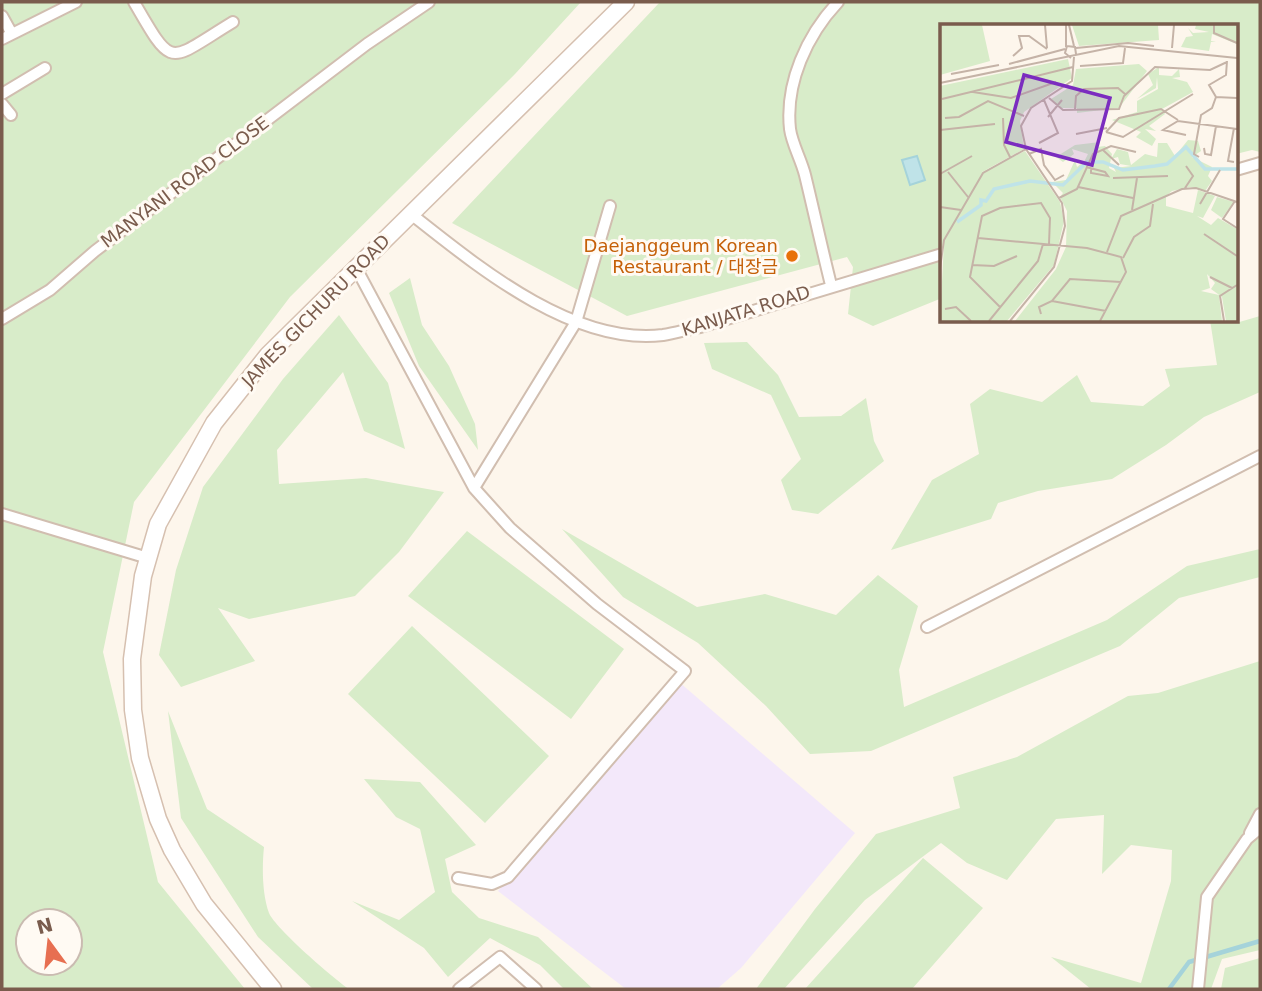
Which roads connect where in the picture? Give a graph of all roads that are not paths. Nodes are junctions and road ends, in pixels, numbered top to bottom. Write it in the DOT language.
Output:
graph roads {
  1 [pos="76,2"];
  2 [pos="134,2"];
  3 [pos="429,2"];
  4 [pos="626,2"];
  5 [pos="838,2"];
  6 [pos="2,16"];
  7 [pos="233,22"];
  8 [pos="7,36"];
  9 [pos="45,68"];
  10 [pos="2,94"];
  11 [pos="2,104"];
  12 [pos="11,115"];
  13 [pos="1260,163"];
  14 [pos="1238,169"];
  15 [pos="610,206"];
  16 [pos="411,214"];
  17 [pos="940,255"];
  18 [pos="355,266"];
  19 [pos="831,285"];
  20 [pos="2,319"];
  21 [pos="576,321"];
  22 [pos="1260,456"];
  23 [pos="474,488"];
  24 [pos="2,514"];
  25 [pos="148,558"];
  26 [pos="927,627"];
  27 [pos="1260,814"];
  28 [pos="1260,828"];
  29 [pos="1247,839"];
  30 [pos="458,878"];
  31 [pos="273,989"];
  32 [pos="459,989"];
  33 [pos="536,989"];
  34 [pos="1198,989"];
  1 -- 8 [label="street"];
  2 -- 7 [label="street"];
  3 -- 20 [label="street, MANYANI ROAD CLOSE"];
  4 -- 16 [label="main road, JAMES GICHURU ROAD"];
  5 -- 19 [label="street"];
  6 -- 8 [label="street"];
  9 -- 10 [label="street"];
  11 -- 12 [label="street"];
  13 -- 14 [label="street"];
  15 -- 21 [label="street"];
  16 -- 18 [label="main road, JAMES GICHURU ROAD"];
  16 -- 21 [label="street, KANJATA ROAD"];
  17 -- 19 [label="street, KANJATA ROAD"];
  18 -- 23 [label="street"];
  18 -- 25 [label="main road, JAMES GICHURU ROAD"];
  19 -- 21 [label="street, KANJATA ROAD"];
  21 -- 23 [label="street"];
  22 -- 26 [label="street"];
  23 -- 30 [label="street"];
  24 -- 25 [label="street"];
  25 -- 31 [label="main road, JAMES GICHURU ROAD"];
  27 -- 29 [label="street"];
  28 -- 29 [label="street"];
  29 -- 34 [label="street"];
  32 -- 33 [label="street"];
}
